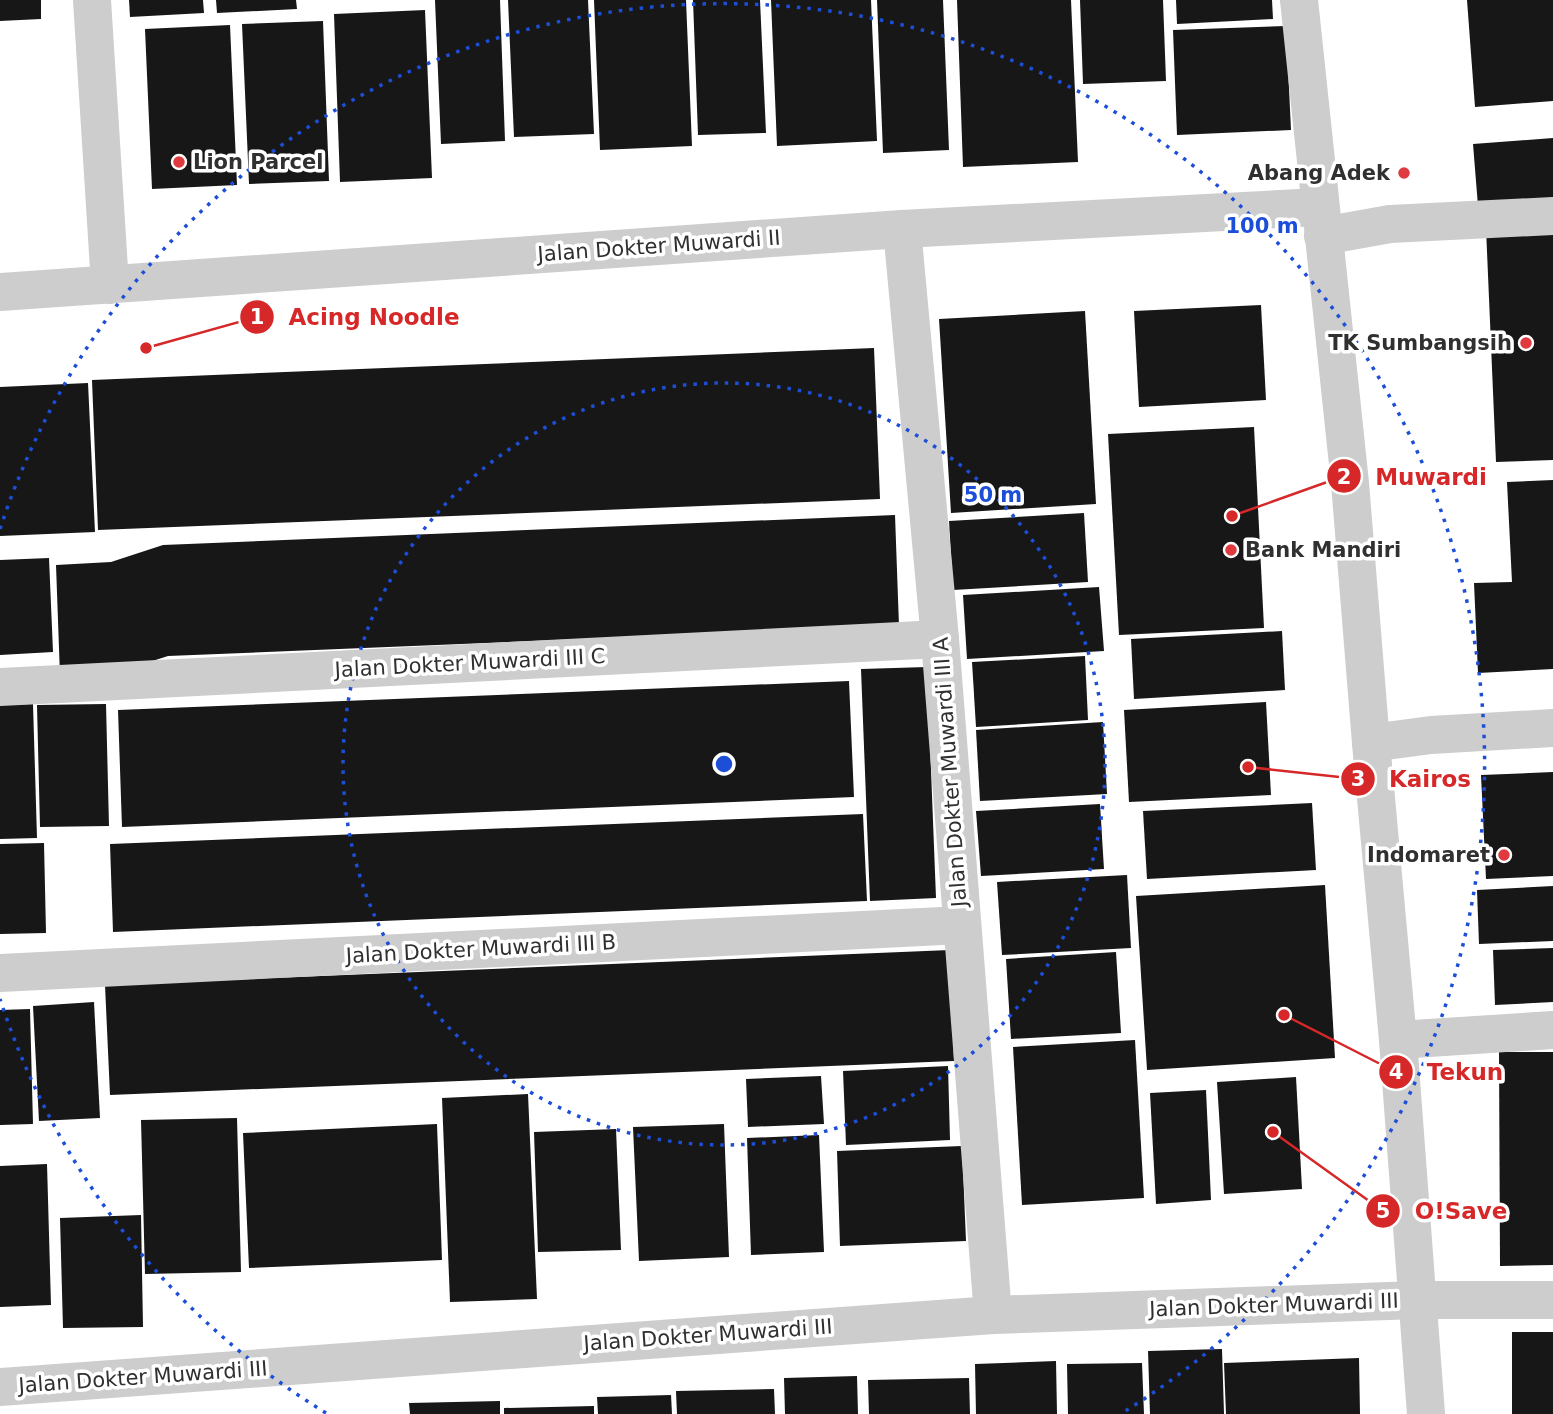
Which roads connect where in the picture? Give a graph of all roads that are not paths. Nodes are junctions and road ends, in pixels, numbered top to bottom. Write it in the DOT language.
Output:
graph roads {
  1 [pos="92,0"];
  2 [pos="1299,0"];
  3 [pos="1553,216"];
  4 [pos="1321,221"];
  5 [pos="902,229"];
  6 [pos="110,285"];
  7 [pos="0,292"];
  8 [pos="940,639"];
  9 [pos="0,687"];
  10 [pos="1553,728"];
  11 [pos="1371,743"];
  12 [pos="962,925"];
  13 [pos="0,973"];
  14 [pos="1553,1030"];
  15 [pos="1398,1040"];
  16 [pos="1417,1300"];
  17 [pos="1553,1300"];
  18 [pos="993,1315"];
  19 [pos="0,1387"];
  20 [pos="1426,1414"];
  1 -- 6 [label="street"];
  2 -- 4 [label="street"];
  3 -- 4 [label="street, Jalan Dokter Muwardi II"];
  4 -- 5 [label="street, Jalan Dokter Muwardi II"];
  4 -- 11 [label="street"];
  5 -- 6 [label="street, Jalan Dokter Muwardi II"];
  5 -- 8 [label="street, Jalan Dokter Muwardi III A"];
  6 -- 7 [label="street, Jalan Dokter Muwardi II"];
  8 -- 9 [label="street, Jalan Dokter Muwardi III C"];
  8 -- 12 [label="street, Jalan Dokter Muwardi III A"];
  10 -- 11 [label="street"];
  11 -- 15 [label="street"];
  12 -- 13 [label="street, Jalan Dokter Muwardi III B"];
  12 -- 18 [label="street, Jalan Dokter Muwardi III A"];
  14 -- 15 [label="street"];
  15 -- 16 [label="street"];
  16 -- 17 [label="street, Jalan Dokter Muwardi III"];
  16 -- 18 [label="street, Jalan Dokter Muwardi III"];
  16 -- 20 [label="street"];
  18 -- 19 [label="street, Jalan Dokter Muwardi III"];
}
